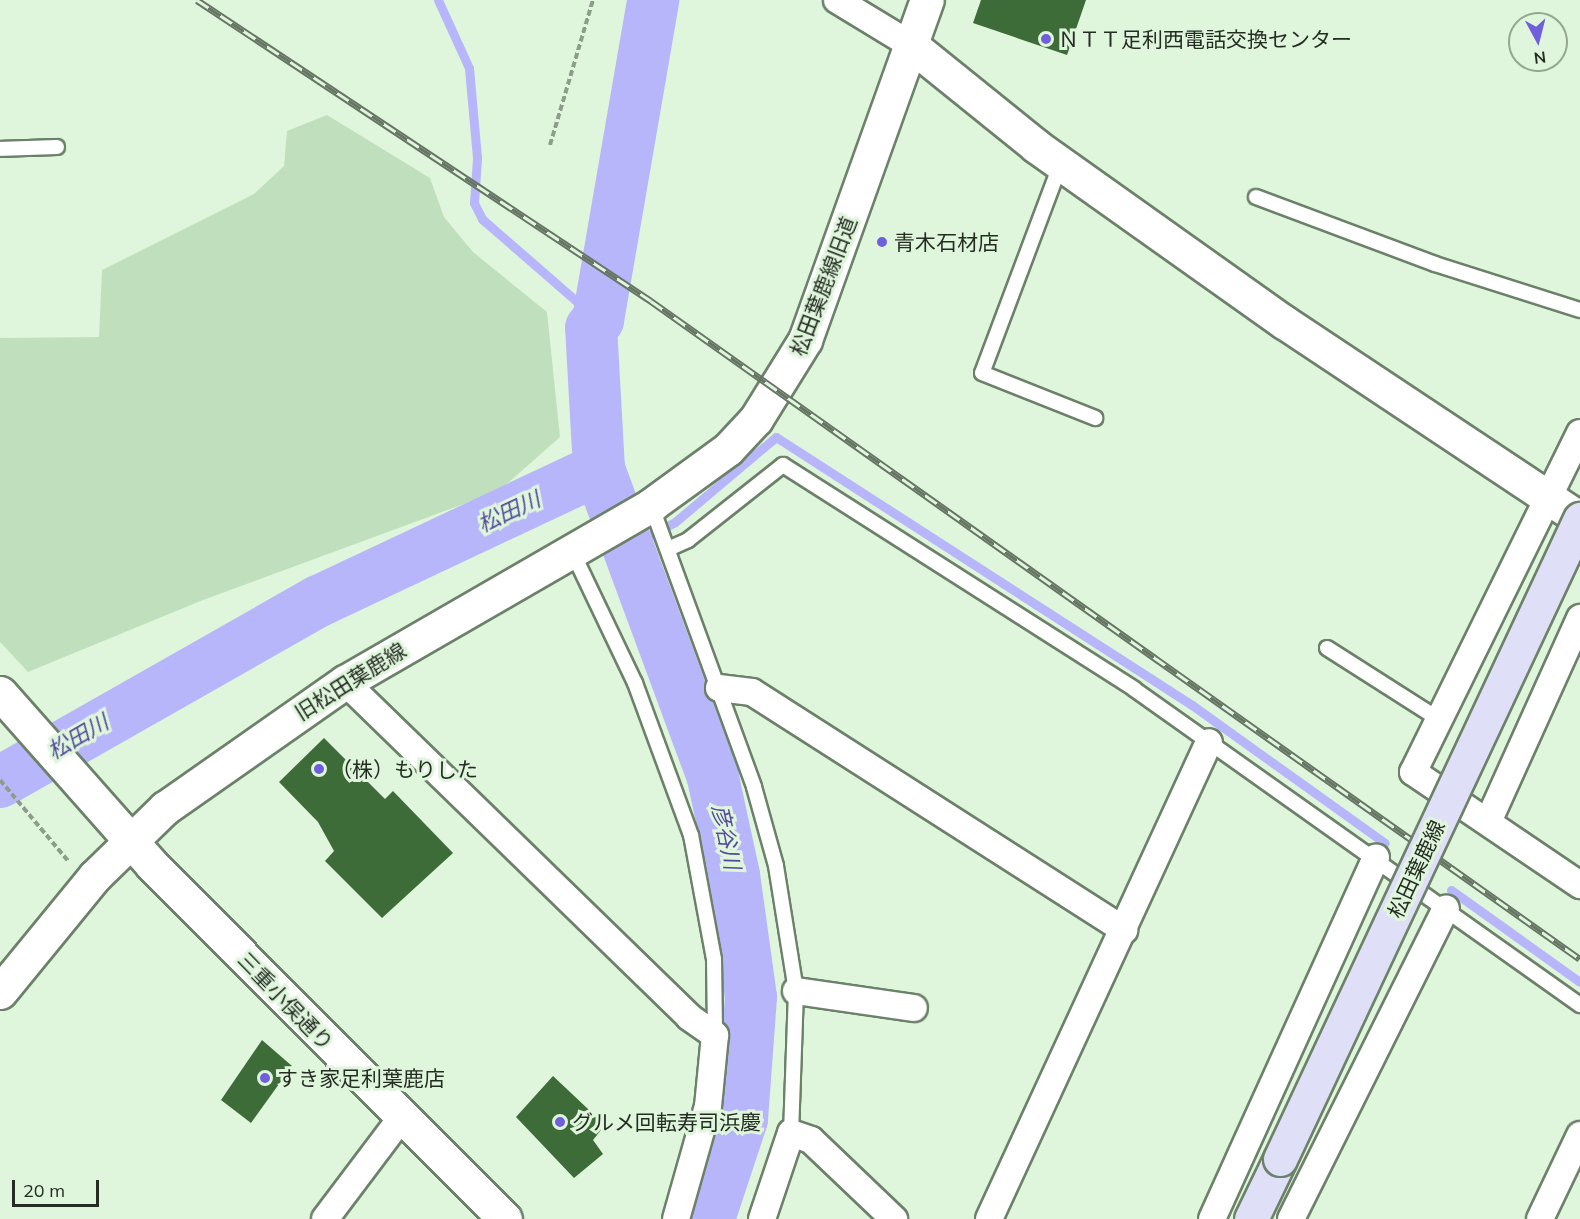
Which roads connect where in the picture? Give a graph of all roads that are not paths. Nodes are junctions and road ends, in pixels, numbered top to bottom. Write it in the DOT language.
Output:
graph roads {
  1 [pos="837,0"];
  2 [pos="927,0"];
  3 [pos="911,45"];
  4 [pos="57,147"];
  5 [pos="0,150"];
  6 [pos="1061,163"];
  7 [pos="1257,197"];
  8 [pos="1580,310"];
  9 [pos="1095,418"];
  10 [pos="1580,433"];
  11 [pos="1546,500"];
  12 [pos="648,514"];
  13 [pos="1580,519"];
  14 [pos="666,544"];
  15 [pos="578,546"];
  16 [pos="1580,618"];
  17 [pos="1327,648"];
  18 [pos="345,682"];
  19 [pos="719,688"];
  20 [pos="5,699"];
  21 [pos="1440,720"];
  22 [pos="1209,742"];
  23 [pos="1488,822"];
  24 [pos="129,840"];
  25 [pos="1376,857"];
  26 [pos="1580,885"];
  27 [pos="1446,908"];
  28 [pos="1124,930"];
  29 [pos="796,991"];
  30 [pos="0,992"];
  31 [pos="1580,1005"];
  32 [pos="914,1008"];
  33 [pos="715,1035"];
  34 [pos="401,1118"];
  35 [pos="791,1132"];
  36 [pos="1580,1135"];
  37 [pos="325,1219"];
  38 [pos="505,1219"];
  39 [pos="676,1219"];
  40 [pos="762,1219"];
  41 [pos="894,1219"];
  42 [pos="989,1219"];
  43 [pos="1212,1219"];
  44 [pos="1251,1219"];
  45 [pos="1291,1219"];
  46 [pos="1540,1219"];
  1 -- 3 [label="street"];
  2 -- 3 [label="street, 松田葉鹿線旧道"];
  3 -- 6 [label="street"];
  3 -- 12 [label="street, 松田葉鹿線旧道"];
  4 -- 5 [label="lane"];
  6 -- 9 [label="lane"];
  6 -- 11 [label="street"];
  7 -- 8 [label="lane"];
  10 -- 11 [label="street"];
  11 -- 13 [label="street"];
  11 -- 21 [label="street"];
  12 -- 14 [label="lane"];
  12 -- 15 [label="street, 松田葉鹿線旧道"];
  13 -- 44 [label="main road, 松田葉鹿線, bridge"];
  14 -- 19 [label="lane"];
  14 -- 22 [label="lane"];
  15 -- 18 [label="street, 旧松田葉鹿線"];
  15 -- 33 [label="lane"];
  16 -- 23 [label="street"];
  17 -- 21 [label="lane"];
  18 -- 24 [label="street, 旧松田葉鹿線"];
  18 -- 33 [label="street"];
  19 -- 28 [label="street"];
  19 -- 29 [label="lane"];
  20 -- 24 [label="street, 三重小俣通り"];
  21 -- 23 [label="street"];
  22 -- 25 [label="lane"];
  22 -- 28 [label="street"];
  23 -- 26 [label="street"];
  24 -- 30 [label="street"];
  24 -- 34 [label="street, 三重小俣通り"];
  25 -- 27 [label="lane"];
  25 -- 43 [label="street"];
  27 -- 31 [label="lane"];
  27 -- 45 [label="street"];
  28 -- 42 [label="street"];
  29 -- 32 [label="street"];
  29 -- 35 [label="lane"];
  33 -- 39 [label="street"];
  34 -- 37 [label="street"];
  34 -- 38 [label="street, 三重小俣通り"];
  35 -- 40 [label="street"];
  35 -- 41 [label="street"];
  36 -- 46 [label="street"];
}
